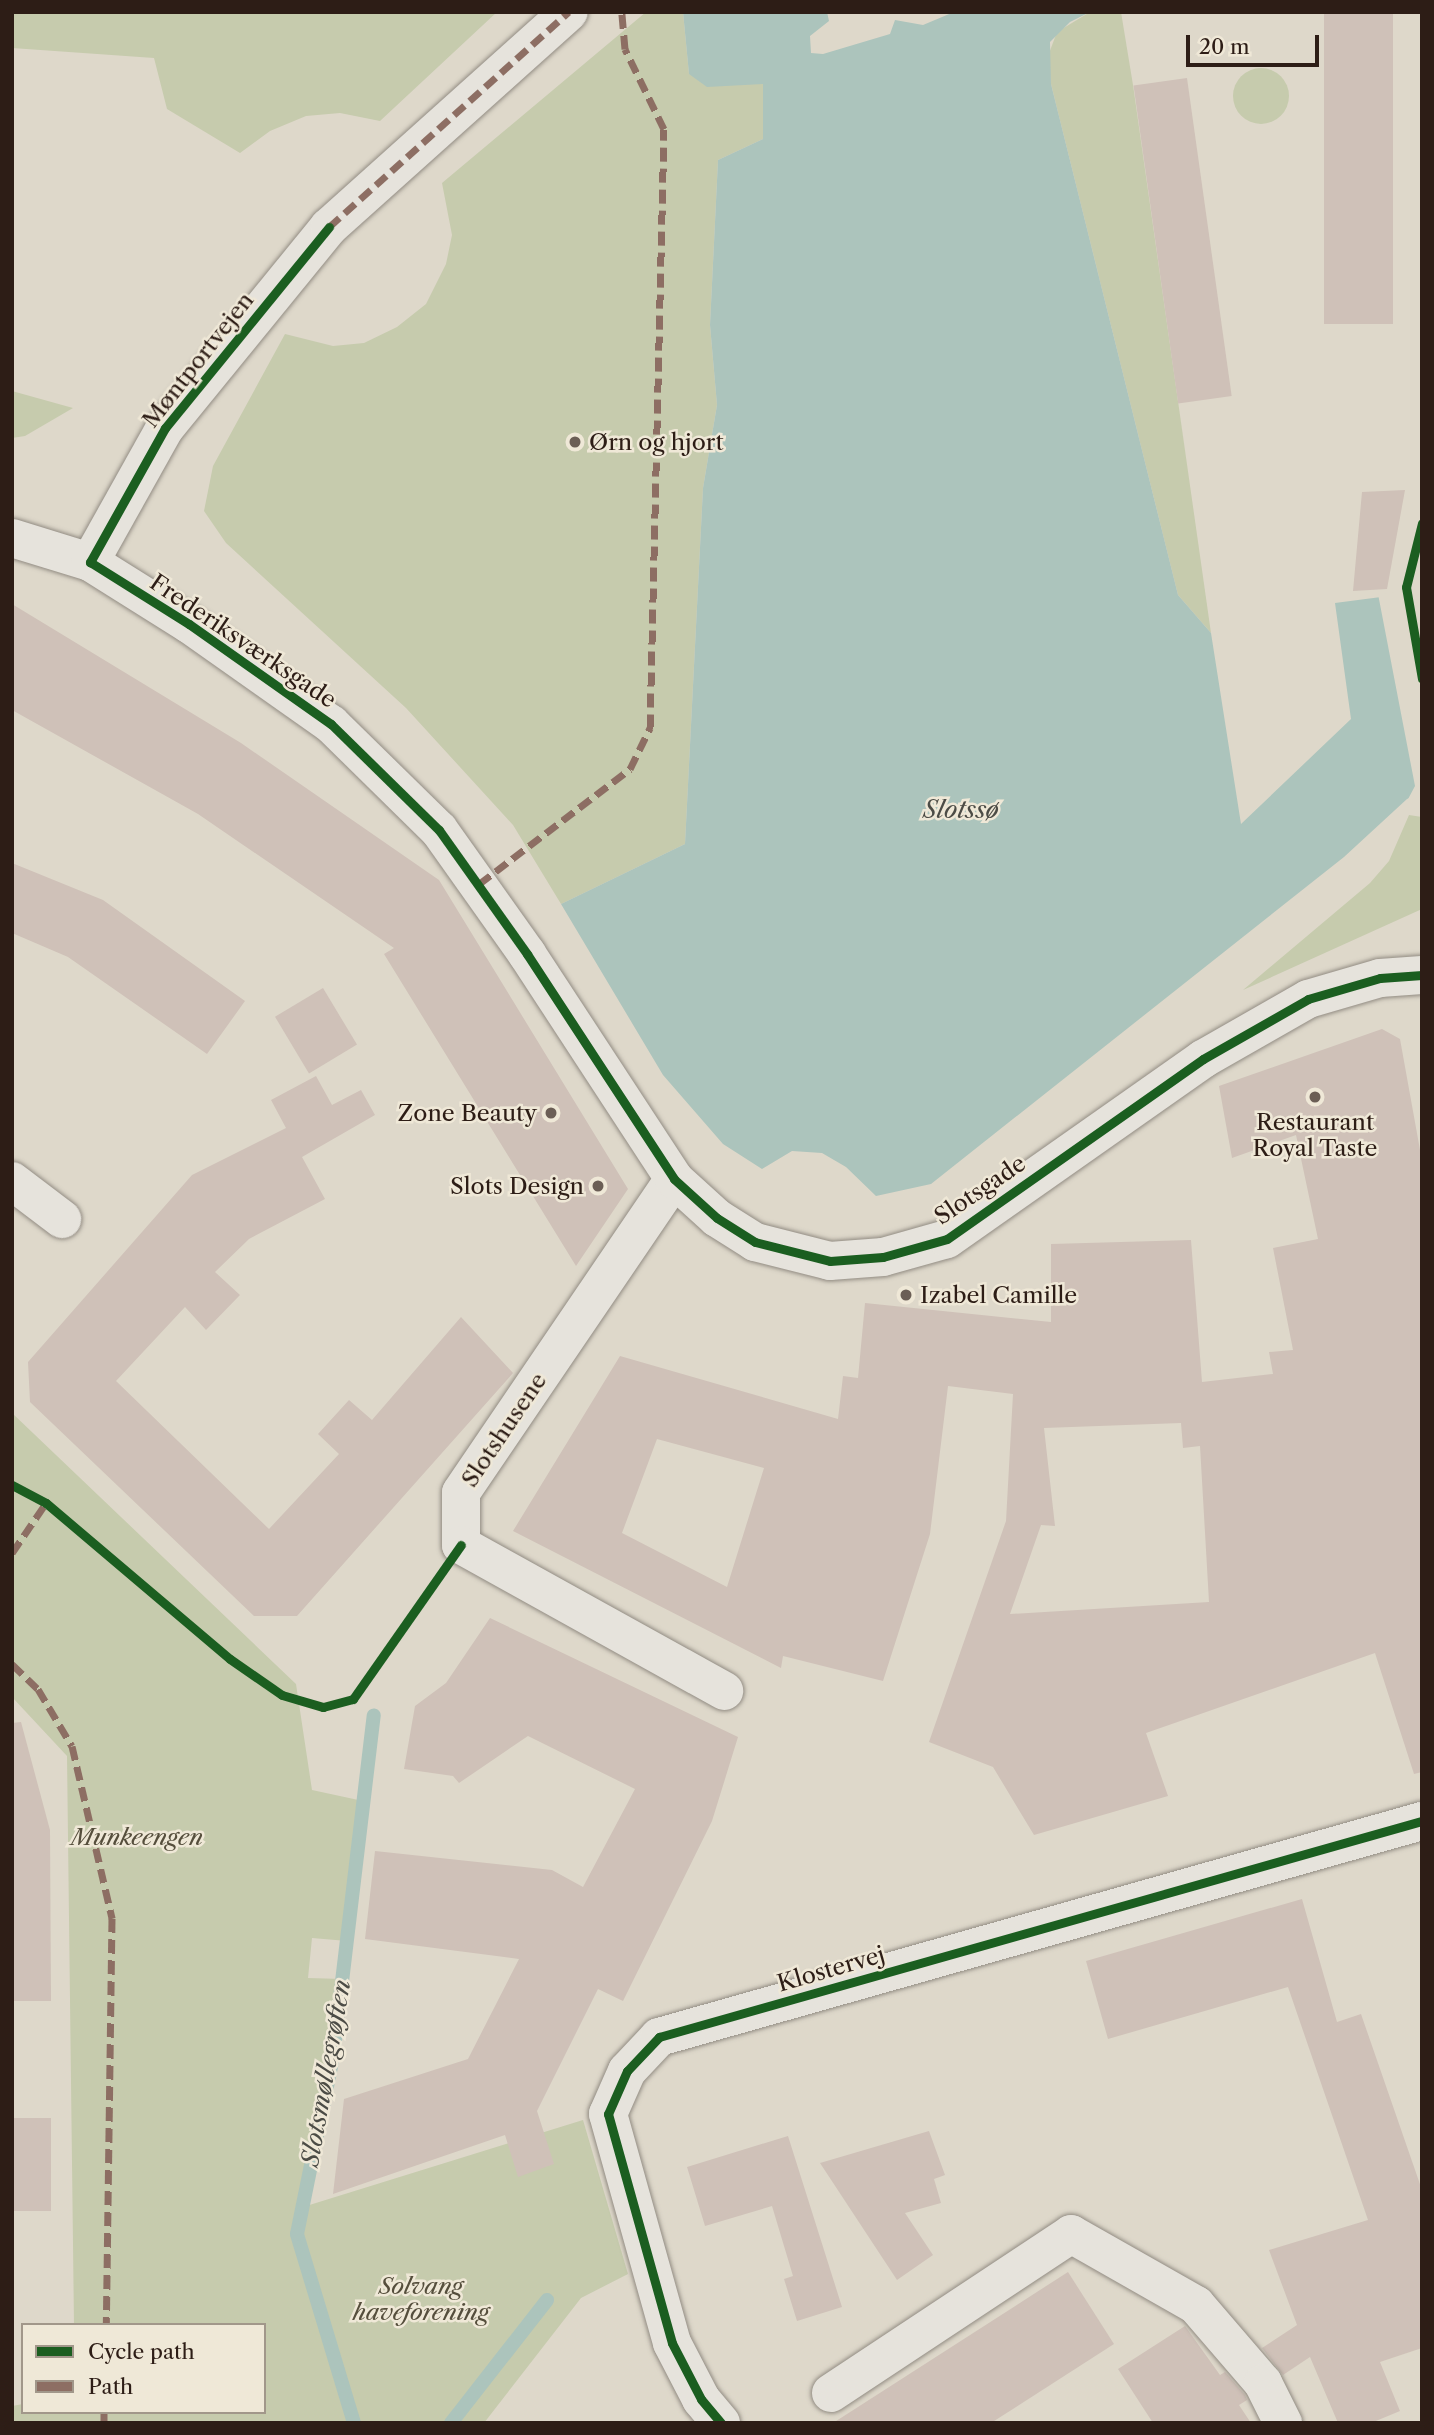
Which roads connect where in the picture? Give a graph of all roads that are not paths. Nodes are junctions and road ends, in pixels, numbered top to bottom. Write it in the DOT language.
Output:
graph roads {
  1 [pos="569,12"];
  2 [pos="12,538"];
  3 [pos="90,562"];
  4 [pos="527,954"];
  5 [pos="1422,975"];
  6 [pos="674,1179"];
  7 [pos="12,1181"];
  8 [pos="62,1219"];
  9 [pos="724,1691"];
  10 [pos="1422,1821"];
  11 [pos="831,2393"];
  12 [pos="722,2423"];
  13 [pos="1283,2423"];
  1 -- 3 [label="street, Møntportvejen"];
  2 -- 3 [label="street, Frederiksværksgade"];
  3 -- 4 [label="street, Frederiksværksgade"];
  4 -- 6 [label="street, Slotsgade"];
  5 -- 6 [label="street, Slotsgade"];
  6 -- 9 [label="street, Slotshusene"];
  7 -- 8 [label="street"];
  10 -- 12 [label="street, Klostervej"];
  11 -- 13 [label="street"];
}
